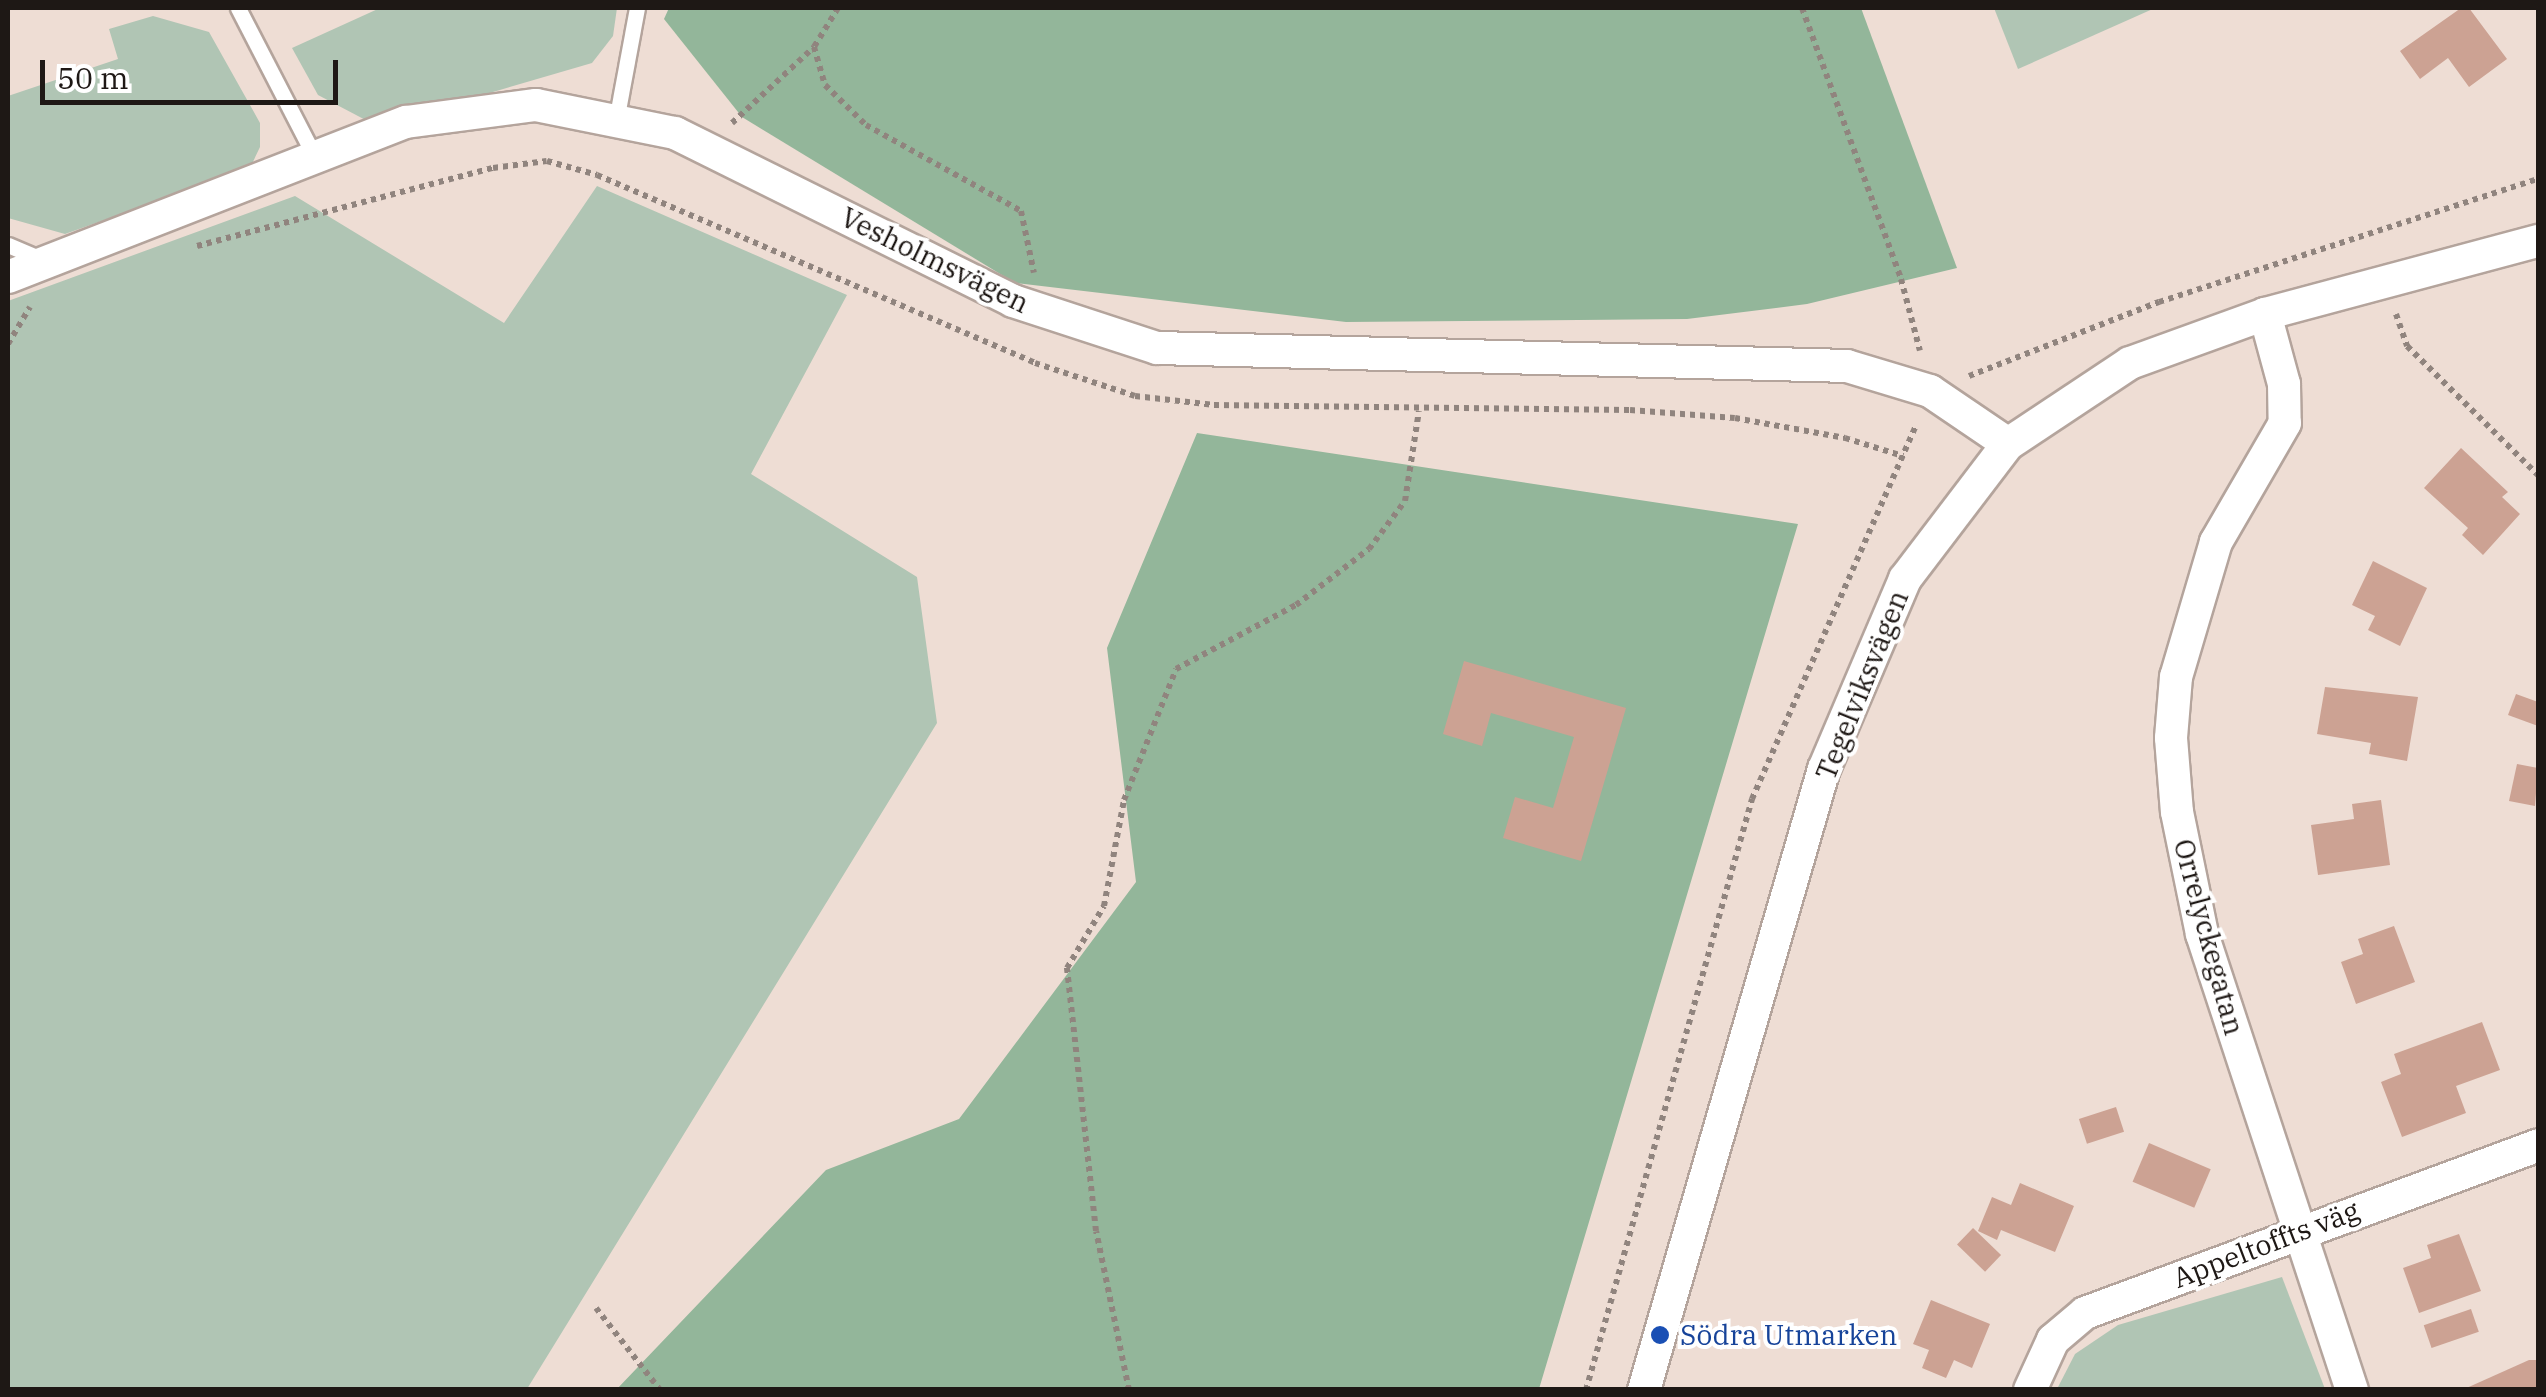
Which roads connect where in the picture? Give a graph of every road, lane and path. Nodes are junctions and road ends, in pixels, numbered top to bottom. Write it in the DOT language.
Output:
graph roads {
  1 [pos="238,8"];
  2 [pos="637,8"];
  3 [pos="838,8"];
  4 [pos="1802,8"];
  5 [pos="814,47"];
  6 [pos="616,121"];
  7 [pos="706,148"];
  8 [pos="315,157"];
  9 [pos="2538,179"];
  10 [pos="2371,236"];
  11 [pos="2538,241"];
  12 [pos="8,245"];
  13 [pos="192,248"];
  14 [pos="48,262"];
  15 [pos="8,278"];
  16 [pos="2386,286"];
  17 [pos="47,300"];
  18 [pos="1042,311"];
  19 [pos="2266,314"];
  20 [pos="8,344"];
  21 [pos="1036,363"];
  22 [pos="1930,391"];
  23 [pos="1419,411"];
  24 [pos="2008,444"];
  25 [pos="1903,456"];
  26 [pos="2538,475"];
  27 [pos="2538,1145"];
  28 [pos="2295,1232"];
  29 [pos="596,1308"];
  30 [pos="660,1390"];
  31 [pos="1129,1390"];
  32 [pos="1586,1390"];
  33 [pos="1644,1390"];
  34 [pos="2030,1390"];
  35 [pos="2352,1390"];
  1 -- 8 [label="lane"];
  2 -- 6 [label="lane"];
  3 -- 5 [label="path"];
  4 -- 22 [label="path"];
  5 -- 7 [label="path"];
  5 -- 18 [label="path"];
  6 -- 7 [label="street, Vesholmsvägen"];
  6 -- 8 [label="street, Vesholmsvägen"];
  7 -- 18 [label="street, Vesholmsvägen"];
  8 -- 14 [label="street, Vesholmsvägen"];
  9 -- 10 [label="path"];
  10 -- 16 [label="path"];
  10 -- 22 [label="path"];
  11 -- 16 [label="street, Tegelviksvägen"];
  12 -- 14 [label="lane"];
  13 -- 21 [label="path"];
  14 -- 15 [label="street, Vesholmsvägen"];
  16 -- 19 [label="street, Tegelviksvägen"];
  16 -- 26 [label="path"];
  17 -- 20 [label="path"];
  18 -- 21 [label="path"];
  18 -- 22 [label="street, Vesholmsvägen"];
  19 -- 24 [label="street, Tegelviksvägen"];
  19 -- 28 [label="street, Orrelyckegatan"];
  21 -- 23 [label="path"];
  22 -- 24 [label="street, Vesholmsvägen"];
  22 -- 25 [label="path"];
  23 -- 25 [label="path"];
  23 -- 31 [label="path"];
  24 -- 33 [label="street, Tegelviksvägen"];
  25 -- 32 [label="path"];
  27 -- 28 [label="street, Appeltoffts väg"];
  28 -- 34 [label="street, Appeltoffts väg"];
  28 -- 35 [label="street, Orrelyckegatan"];
  29 -- 30 [label="path"];
}
